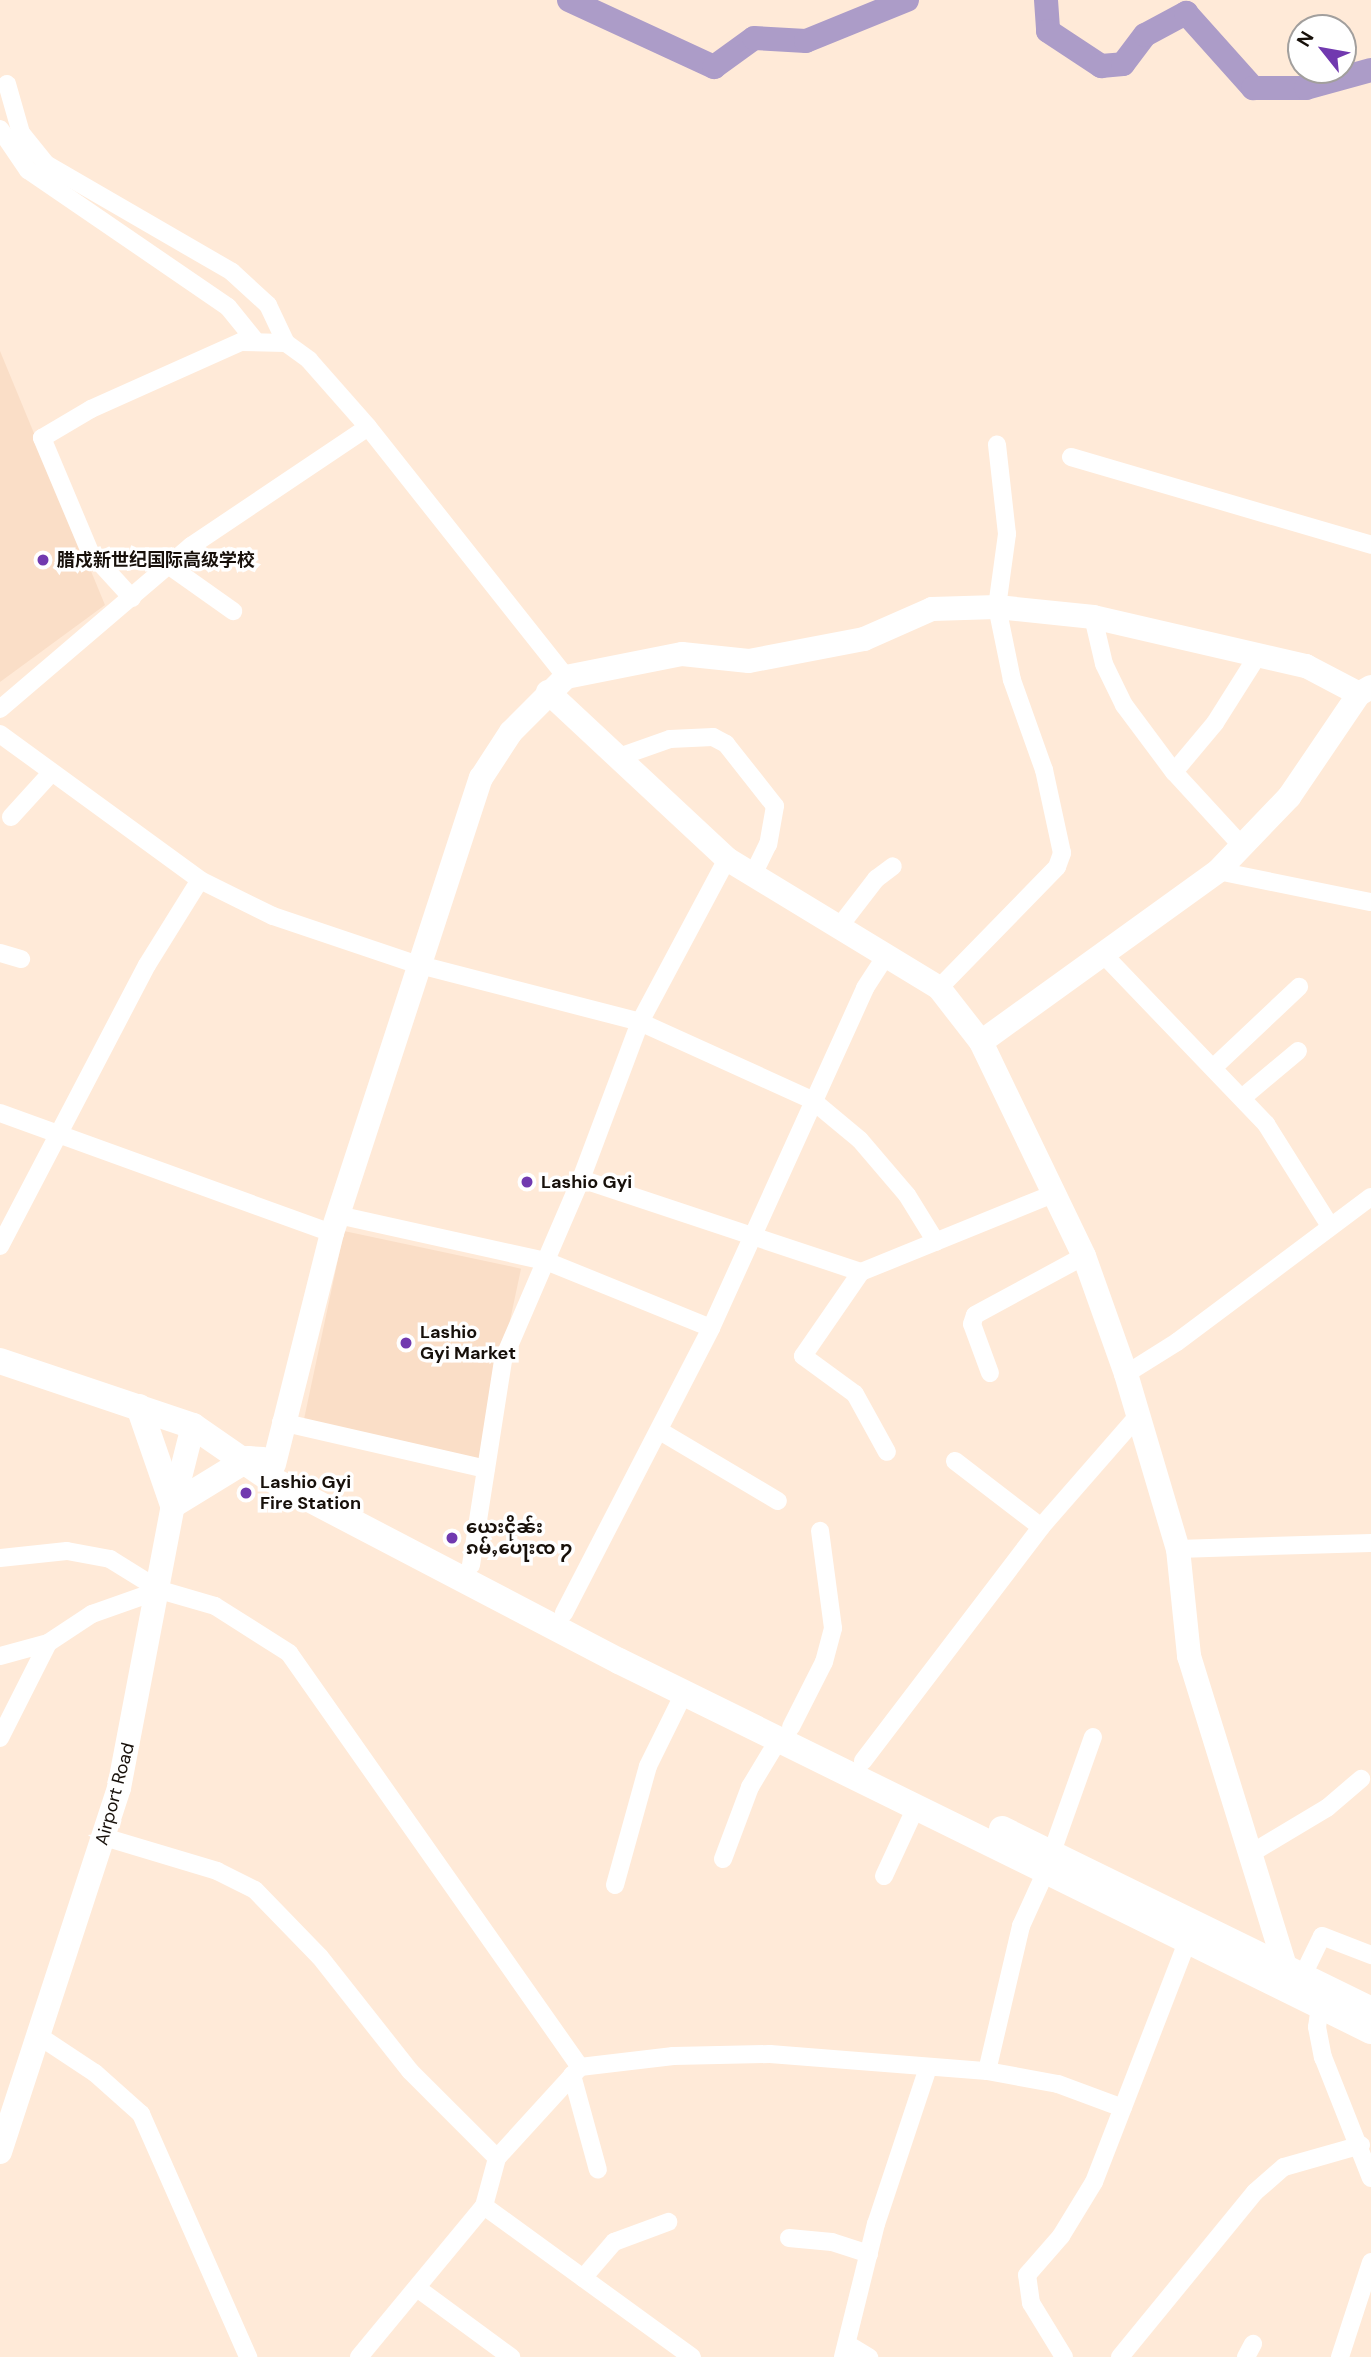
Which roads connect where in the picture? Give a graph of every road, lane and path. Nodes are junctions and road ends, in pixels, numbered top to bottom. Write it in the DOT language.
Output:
graph roads {
  1 [pos="7,84"];
  2 [pos="0,129"];
  3 [pos="254,339"];
  4 [pos="286,342"];
  5 [pos="368,427"];
  6 [pos="997,445"];
  7 [pos="1072,457"];
  8 [pos="1371,545"];
  9 [pos="169,565"];
  10 [pos="132,598"];
  11 [pos="997,607"];
  12 [pos="233,611"];
  13 [pos="1093,617"];
  14 [pos="1258,655"];
  15 [pos="557,684"];
  16 [pos="1367,694"];
  17 [pos="0,709"];
  18 [pos="0,734"];
  19 [pos="620,757"];
  20 [pos="1174,772"];
  21 [pos="51,773"];
  22 [pos="11,817"];
  23 [pos="1243,847"];
  24 [pos="727,859"];
  25 [pos="893,866"];
  26 [pos="1218,872"];
  27 [pos="752,875"];
  28 [pos="200,880"];
  29 [pos="1371,902"];
  30 [pos="839,927"];
  31 [pos="0,953"];
  32 [pos="1103,954"];
  33 [pos="886,956"];
  34 [pos="21,960"];
  35 [pos="416,964"];
  36 [pos="1299,987"];
  37 [pos="939,988"];
  38 [pos="640,1022"];
  39 [pos="981,1042"];
  40 [pos="1298,1051"];
  41 [pos="1214,1067"];
  42 [pos="1242,1098"];
  43 [pos="812,1100"];
  44 [pos="0,1113"];
  45 [pos="58,1137"];
  46 [pos="581,1179"];
  47 [pos="1056,1193"];
  48 [pos="1371,1197"];
  49 [pos="335,1224"];
  50 [pos="1330,1226"];
  51 [pos="751,1233"];
  52 [pos="936,1242"];
  53 [pos="0,1246"];
  54 [pos="1084,1256"];
  55 [pos="546,1261"];
  56 [pos="861,1272"];
  57 [pos="711,1328"];
  58 [pos="0,1361"];
  59 [pos="990,1373"];
  60 [pos="1126,1374"];
  61 [pos="139,1407"];
  62 [pos="1137,1417"];
  63 [pos="281,1422"];
  64 [pos="193,1426"];
  65 [pos="660,1432"];
  66 [pos="887,1452"];
  67 [pos="248,1459"];
  68 [pos="955,1461"];
  69 [pos="274,1464"];
  70 [pos="486,1469"];
  71 [pos="778,1501"];
  72 [pos="173,1505"];
  73 [pos="1041,1527"];
  74 [pos="820,1531"];
  75 [pos="1371,1543"];
  76 [pos="1178,1549"];
  77 [pos="0,1558"];
  78 [pos="471,1566"];
  79 [pos="160,1590"];
  80 [pos="564,1613"];
  81 [pos="48,1643"];
  82 [pos="0,1656"];
  83 [pos="684,1693"];
  84 [pos="785,1733"];
  85 [pos="1093,1737"];
  86 [pos="0,1738"];
  87 [pos="863,1761"];
  88 [pos="1361,1779"];
  89 [pos="916,1807"];
  90 [pos="104,1837"];
  91 [pos="1250,1854"];
  92 [pos="723,1859"];
  93 [pos="1049,1861"];
  94 [pos="884,1876"];
  95 [pos="615,1885"];
  96 [pos="1188,1940"];
  97 [pos="1371,1955"];
  98 [pos="1294,1970"];
  99 [pos="1320,2006"];
  100 [pos="1371,2010"];
  101 [pos="1371,2031"];
  102 [pos="39,2036"];
  103 [pos="928,2068"];
  104 [pos="576,2071"];
  105 [pos="987,2071"];
  106 [pos="1124,2108"];
  107 [pos="1361,2145"];
  108 [pos="0,2152"];
  109 [pos="497,2158"];
  110 [pos="598,2170"];
  111 [pos="1370,2173"];
  112 [pos="484,2206"];
  113 [pos="668,2222"];
  114 [pos="789,2238"];
  115 [pos="869,2254"];
  116 [pos="1371,2262"];
  117 [pos="583,2278"];
  118 [pos="417,2288"];
  119 [pos="845,2350"];
  120 [pos="248,2357"];
  121 [pos="359,2357"];
  122 [pos="512,2357"];
  123 [pos="692,2357"];
  124 [pos="869,2357"];
  125 [pos="1064,2357"];
  126 [pos="1119,2357"];
  127 [pos="1340,2357"];
  1 -- 4 [label="street"];
  2 -- 3 [label="street"];
  3 -- 4 [label="street"];
  3 -- 10 [label="street"];
  4 -- 5 [label="street"];
  5 -- 9 [label="street"];
  5 -- 15 [label="street"];
  6 -- 11 [label="street"];
  7 -- 8 [label="street"];
  9 -- 10 [label="street"];
  9 -- 12 [label="street"];
  10 -- 17 [label="street"];
  11 -- 13 [label="street"];
  11 -- 15 [label="street"];
  11 -- 37 [label="street"];
  13 -- 14 [label="street"];
  13 -- 20 [label="street"];
  14 -- 16 [label="street"];
  14 -- 20 [label="street"];
  15 -- 19 [label="street"];
  15 -- 35 [label="street"];
  16 -- 23 [label="street"];
  18 -- 21 [label="street"];
  19 -- 24 [label="street"];
  19 -- 27 [label="street"];
  20 -- 23 [label="street"];
  21 -- 22 [label="street"];
  21 -- 28 [label="street"];
  23 -- 26 [label="street"];
  24 -- 27 [label="street"];
  24 -- 38 [label="street"];
  25 -- 30 [label="street"];
  26 -- 29 [label="street"];
  26 -- 32 [label="street"];
  27 -- 30 [label="street"];
  28 -- 35 [label="street"];
  28 -- 45 [label="street"];
  30 -- 33 [label="street"];
  31 -- 34 [label="street"];
  32 -- 39 [label="street"];
  32 -- 41 [label="street"];
  33 -- 37 [label="street"];
  33 -- 43 [label="street"];
  35 -- 38 [label="street"];
  35 -- 49 [label="street"];
  36 -- 41 [label="street"];
  37 -- 39 [label="street"];
  38 -- 43 [label="street"];
  38 -- 46 [label="street"];
  39 -- 47 [label="street"];
  40 -- 42 [label="street"];
  41 -- 42 [label="street"];
  42 -- 50 [label="street"];
  43 -- 51 [label="street"];
  43 -- 52 [label="street"];
  44 -- 45 [label="street"];
  45 -- 49 [label="street"];
  45 -- 53 [label="street"];
  46 -- 51 [label="street"];
  46 -- 55 [label="street"];
  47 -- 52 [label="street"];
  47 -- 54 [label="street"];
  48 -- 50 [label="street"];
  49 -- 55 [label="street"];
  49 -- 63 [label="street"];
  50 -- 60 [label="street"];
  51 -- 56 [label="street"];
  51 -- 57 [label="street"];
  52 -- 56 [label="street"];
  54 -- 59 [label="street"];
  54 -- 60 [label="street"];
  55 -- 57 [label="street"];
  55 -- 70 [label="street"];
  56 -- 66 [label="street"];
  57 -- 65 [label="street"];
  58 -- 61 [label="main road"];
  60 -- 62 [label="street"];
  61 -- 64 [label="main road"];
  61 -- 72 [label="main road"];
  62 -- 73 [label="street"];
  62 -- 76 [label="street"];
  63 -- 69 [label="street"];
  63 -- 70 [label="street"];
  64 -- 67 [label="main road"];
  64 -- 72 [label="street, Airport Road"];
  65 -- 71 [label="street"];
  65 -- 80 [label="street"];
  67 -- 69 [label="main road"];
  67 -- 72 [label="main road"];
  67 -- 83 [label="main road"];
  68 -- 73 [label="street"];
  69 -- 78 [label="main road"];
  70 -- 78 [label="street"];
  72 -- 79 [label="street, Airport Road"];
  73 -- 87 [label="street"];
  74 -- 84 [label="street"];
  75 -- 76 [label="street"];
  76 -- 91 [label="street"];
  77 -- 79 [label="street"];
  78 -- 80 [label="main road"];
  79 -- 81 [label="street"];
  79 -- 90 [label="street, Airport Road"];
  79 -- 104 [label="street"];
  80 -- 84 [label="main road"];
  81 -- 82 [label="street"];
  81 -- 86 [label="street"];
  83 -- 84 [label="main road"];
  83 -- 95 [label="street"];
  84 -- 87 [label="main road"];
  84 -- 89 [label="main road"];
  84 -- 92 [label="street"];
  85 -- 93 [label="street"];
  87 -- 93 [label="main road"];
  88 -- 91 [label="street"];
  89 -- 93 [label="main road"];
  89 -- 94 [label="street"];
  90 -- 102 [label="street, Airport Road"];
  90 -- 109 [label="street"];
  91 -- 98 [label="street"];
  93 -- 96 [label="main road"];
  93 -- 98 [label="main road"];
  93 -- 105 [label="street"];
  96 -- 99 [label="main road"];
  96 -- 106 [label="street"];
  97 -- 98 [label="street"];
  98 -- 100 [label="main road"];
  99 -- 101 [label="main road"];
  99 -- 107 [label="street"];
  102 -- 108 [label="street, Airport Road"];
  102 -- 120 [label="street"];
  103 -- 104 [label="street"];
  103 -- 105 [label="street"];
  103 -- 115 [label="street"];
  104 -- 109 [label="street"];
  104 -- 110 [label="street"];
  105 -- 106 [label="street"];
  106 -- 125 [label="street"];
  107 -- 111 [label="street"];
  107 -- 126 [label="street"];
  109 -- 112 [label="street"];
  112 -- 117 [label="street"];
  112 -- 118 [label="street"];
  113 -- 117 [label="street"];
  114 -- 115 [label="street"];
  115 -- 119 [label="street"];
  116 -- 127 [label="street"];
  117 -- 123 [label="street"];
  118 -- 121 [label="street"];
  118 -- 122 [label="street"];
  119 -- 124 [label="street"];
}
